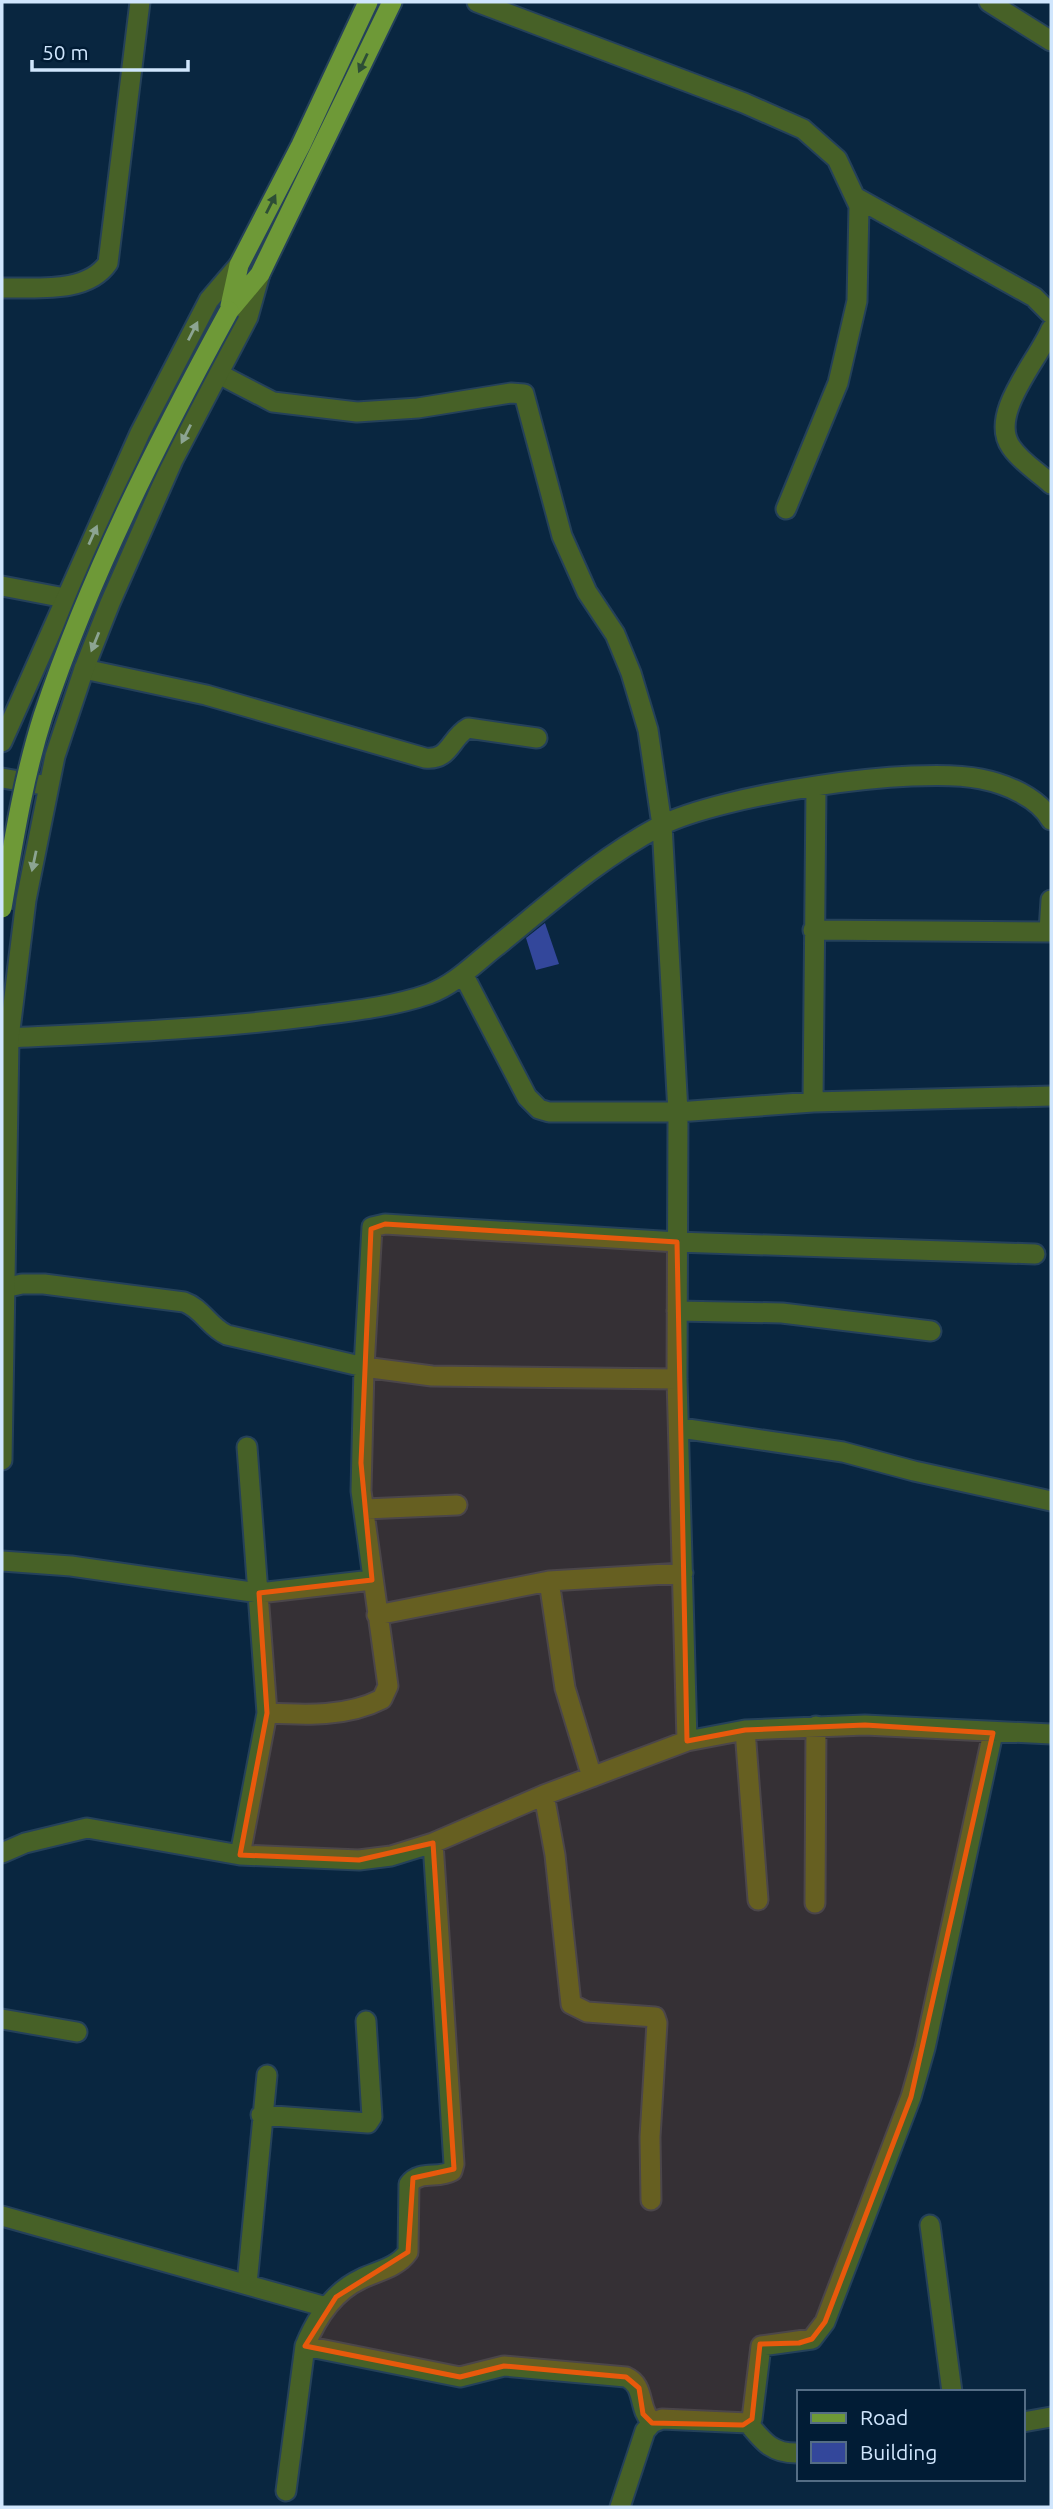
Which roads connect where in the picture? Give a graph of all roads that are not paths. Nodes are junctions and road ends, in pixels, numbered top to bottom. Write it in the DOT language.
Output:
graph roads {
  1 [pos="141,2"];
  2 [pos="368,2"];
  3 [pos="392,2"];
  4 [pos="477,2"];
  5 [pos="989,2"];
  6 [pos="1051,41"];
  7 [pos="856,198"];
  8 [pos="239,265"];
  9 [pos="260,274"];
  10 [pos="2,288"];
  11 [pos="1049,309"];
  12 [pos="229,311"];
  13 [pos="1051,329"];
  14 [pos="217,373"];
  15 [pos="1051,484"];
  16 [pos="786,509"];
  17 [pos="2,586"];
  18 [pos="65,598"];
  19 [pos="84,669"];
  20 [pos="537,738"];
  21 [pos="2,742"];
  22 [pos="2,778"];
  23 [pos="49,786"];
  24 [pos="816,788"];
  25 [pos="1051,820"];
  26 [pos="662,825"];
  27 [pos="1051,900"];
  28 [pos="2,908"];
  29 [pos="813,930"];
  30 [pos="1050,932"];
  31 [pos="463,974"];
  32 [pos="9,1038"];
  33 [pos="1051,1096"];
  34 [pos="813,1102"];
  35 [pos="678,1112"];
  36 [pos="677,1242"];
  37 [pos="1035,1254"];
  38 [pos="4,1288"];
  39 [pos="677,1311"];
  40 [pos="930,1331"];
  41 [pos="364,1367"];
  42 [pos="677,1379"];
  43 [pos="681,1428"];
  44 [pos="247,1447"];
  45 [pos="2,1460"];
  46 [pos="1051,1501"];
  47 [pos="457,1505"];
  48 [pos="365,1509"];
  49 [pos="2,1561"];
  50 [pos="683,1573"];
  51 [pos="372,1580"];
  52 [pos="549,1581"];
  53 [pos="259,1593"];
  54 [pos="377,1615"];
  55 [pos="267,1713"];
  56 [pos="816,1726"];
  57 [pos="745,1730"];
  58 [pos="993,1733"];
  59 [pos="1051,1734"];
  60 [pos="687,1741"];
  61 [pos="592,1777"];
  62 [pos="544,1795"];
  63 [pos="433,1843"];
  64 [pos="2,1853"];
  65 [pos="240,1855"];
  66 [pos="758,1900"];
  67 [pos="815,1903"];
  68 [pos="2,2019"];
  69 [pos="366,2021"];
  70 [pos="78,2032"];
  71 [pos="267,2075"];
  72 [pos="261,2115"];
  73 [pos="651,2200"];
  74 [pos="2,2216"];
  75 [pos="930,2225"];
  76 [pos="247,2284"];
  77 [pos="326,2307"];
  78 [pos="305,2346"];
  79 [pos="952,2390"];
  80 [pos="1051,2417"];
  81 [pos="1025,2421"];
  82 [pos="652,2423"];
  83 [pos="748,2423"];
  84 [pos="797,2453"];
  85 [pos="286,2491"];
  86 [pos="620,2507"];
  1 -- 10 [label="street"];
  8 -- 2 [label="main road, one-way"];
  3 -- 9 [label="main road, one-way"];
  4 -- 7 [label="street"];
  5 -- 6 [label="street"];
  7 -- 11 [label="street"];
  7 -- 16 [label="street"];
  8 -- 12 [label="main road"];
  18 -- 8 [label="street, one-way"];
  9 -- 12 [label="main road"];
  9 -- 14 [label="street"];
  12 -- 28 [label="main road, bridge"];
  13 -- 15 [label="street"];
  14 -- 19 [label="street, one-way"];
  14 -- 26 [label="street"];
  17 -- 18 [label="street"];
  18 -- 21 [label="street"];
  19 -- 20 [label="street"];
  19 -- 23 [label="street"];
  22 -- 23 [label="street"];
  23 -- 32 [label="street, one-way"];
  24 -- 25 [label="street"];
  24 -- 26 [label="street"];
  24 -- 29 [label="street"];
  26 -- 31 [label="street"];
  26 -- 35 [label="street"];
  27 -- 30 [label="street"];
  29 -- 30 [label="street"];
  29 -- 34 [label="street"];
  31 -- 32 [label="street"];
  31 -- 35 [label="street"];
  32 -- 38 [label="street"];
  33 -- 34 [label="street"];
  34 -- 35 [label="street"];
  35 -- 36 [label="street"];
  36 -- 37 [label="street"];
  36 -- 39 [label="street"];
  36 -- 41 [label="street"];
  38 -- 41 [label="street"];
  38 -- 45 [label="street"];
  39 -- 40 [label="street"];
  39 -- 42 [label="street"];
  41 -- 42 [label="street"];
  41 -- 48 [label="street"];
  42 -- 43 [label="street"];
  43 -- 46 [label="street"];
  43 -- 50 [label="street"];
  44 -- 53 [label="street"];
  47 -- 48 [label="street"];
  48 -- 51 [label="street"];
  49 -- 53 [label="street"];
  50 -- 52 [label="street"];
  50 -- 60 [label="street"];
  51 -- 53 [label="street"];
  51 -- 54 [label="street"];
  52 -- 54 [label="street"];
  52 -- 61 [label="street"];
  53 -- 55 [label="street"];
  54 -- 55 [label="street"];
  55 -- 65 [label="street"];
  56 -- 57 [label="street"];
  56 -- 58 [label="street"];
  56 -- 67 [label="street"];
  57 -- 60 [label="street"];
  57 -- 66 [label="street"];
  58 -- 59 [label="street"];
  58 -- 83 [label="street"];
  60 -- 61 [label="street"];
  61 -- 62 [label="street"];
  62 -- 63 [label="street"];
  62 -- 73 [label="street"];
  63 -- 65 [label="street"];
  63 -- 77 [label="street"];
  64 -- 65 [label="street"];
  68 -- 70 [label="street"];
  69 -- 72 [label="street"];
  71 -- 72 [label="street"];
  72 -- 76 [label="street"];
  74 -- 76 [label="street"];
  75 -- 79 [label="street"];
  76 -- 77 [label="street"];
  77 -- 78 [label="street"];
  78 -- 82 [label="street"];
  78 -- 85 [label="street"];
  80 -- 81 [label="street"];
  82 -- 83 [label="street"];
  82 -- 86 [label="street"];
  83 -- 84 [label="street"];
}
